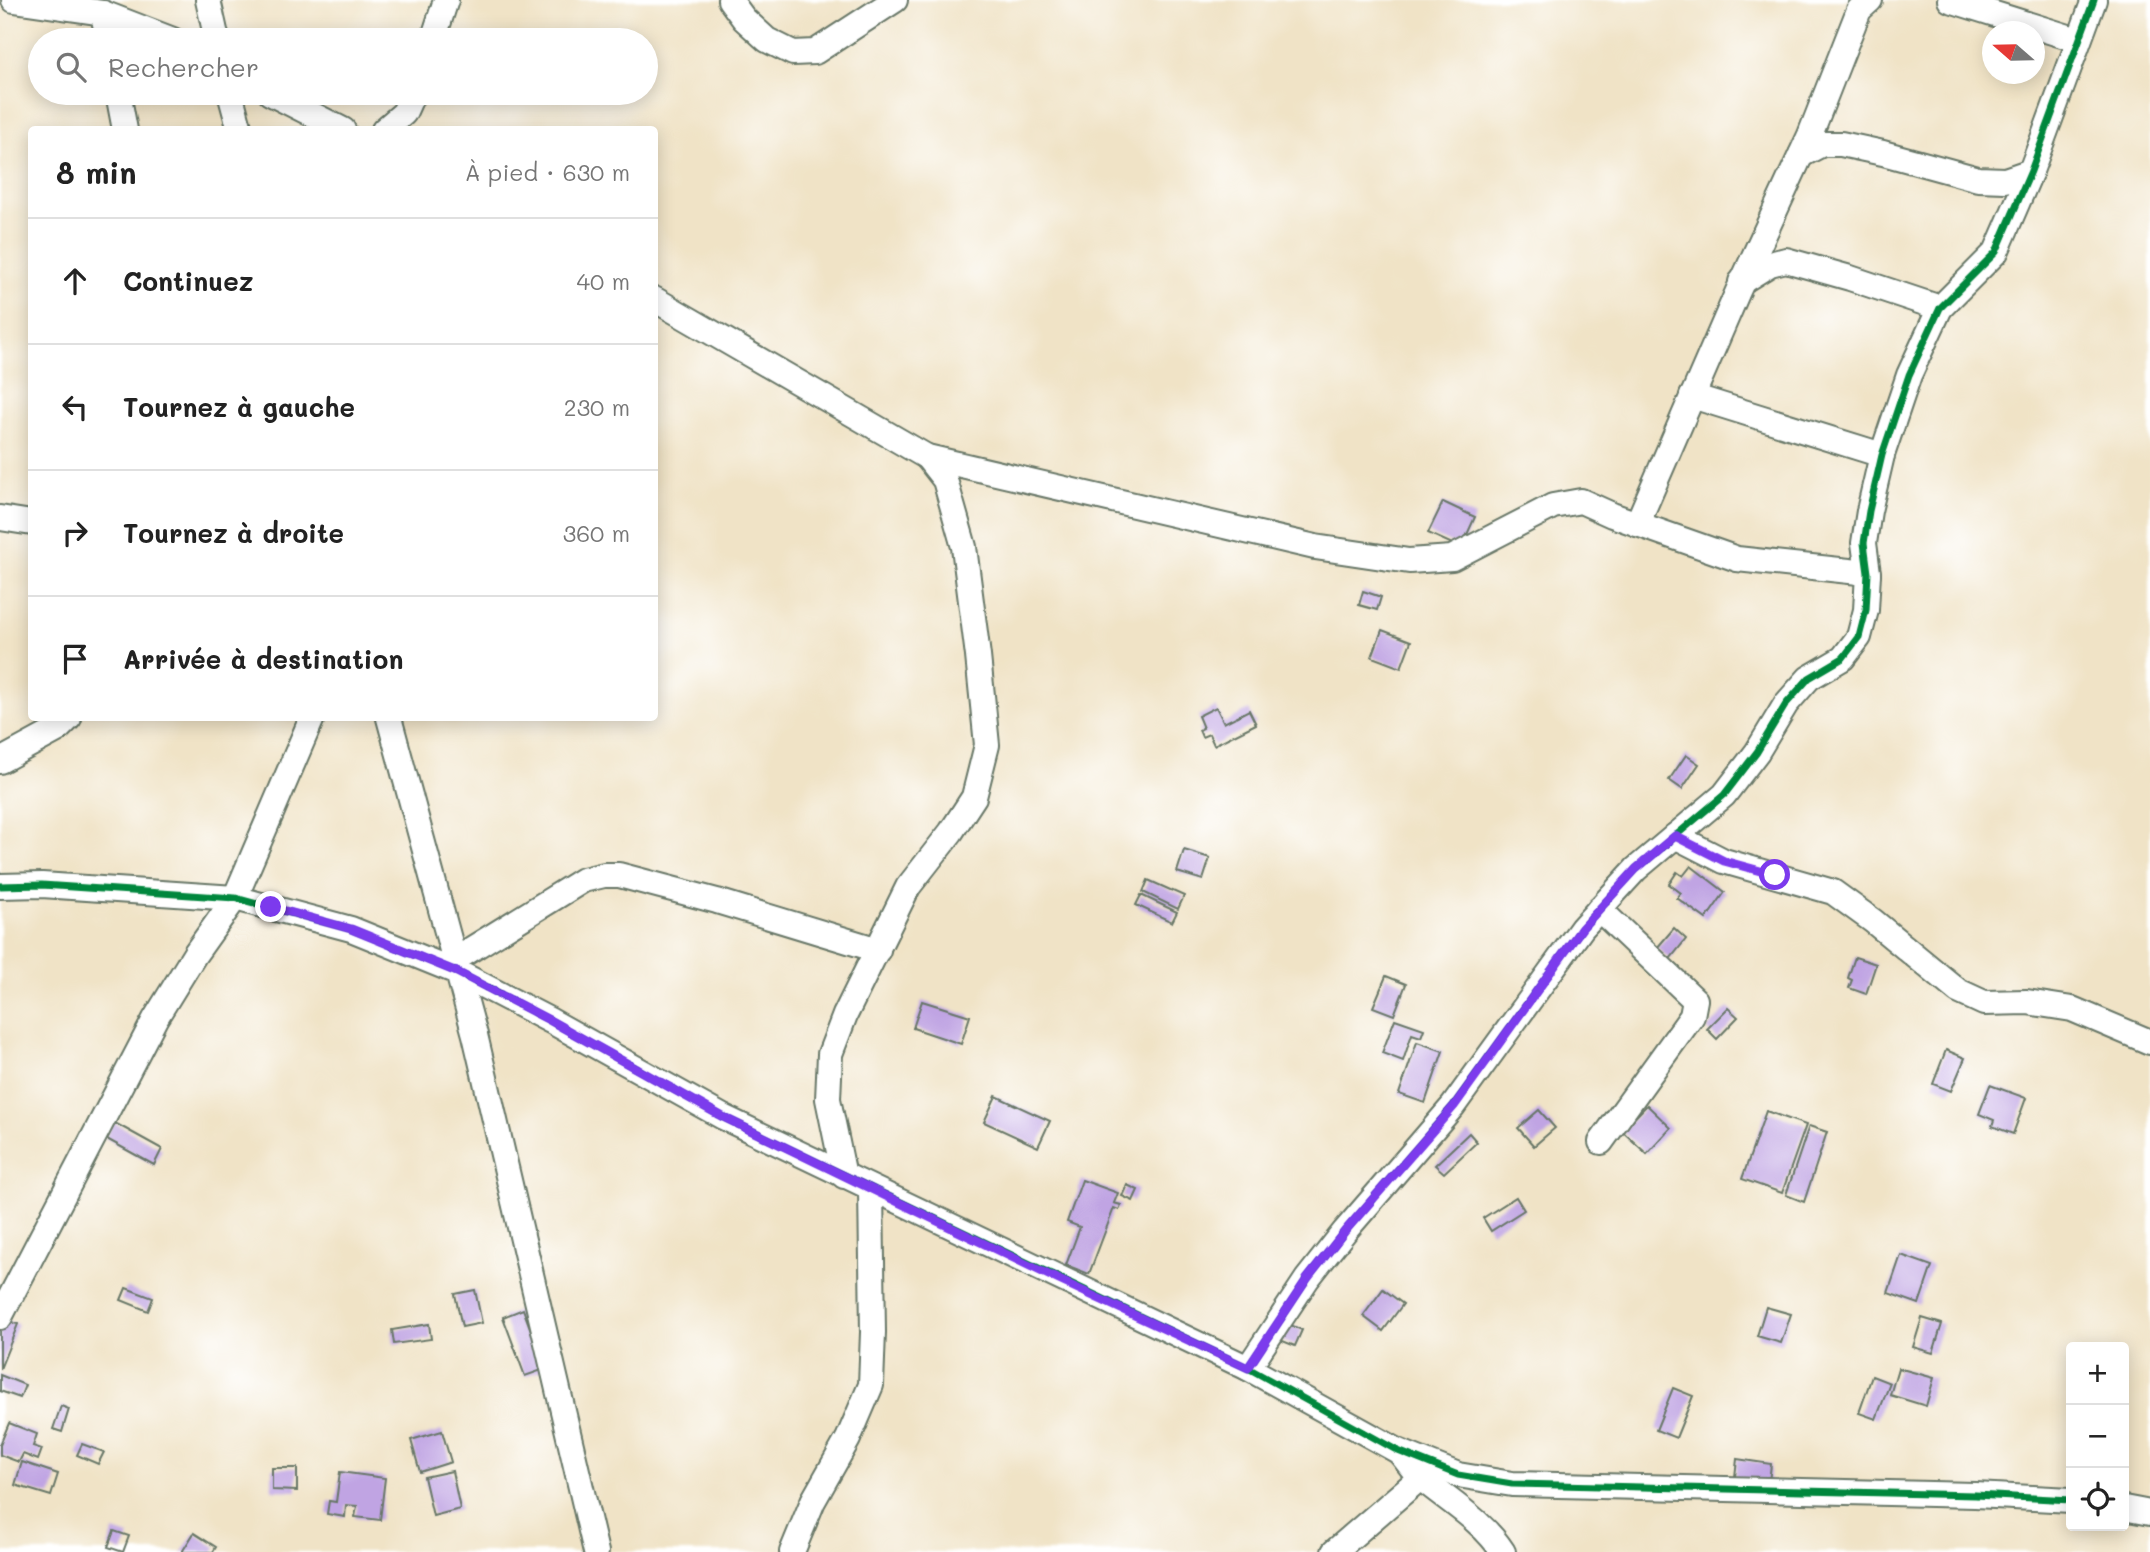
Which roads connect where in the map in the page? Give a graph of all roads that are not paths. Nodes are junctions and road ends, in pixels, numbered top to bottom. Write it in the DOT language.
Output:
graph roads {
  1 [pos="14,0"];
  2 [pos="208,0"];
  3 [pos="446,0"];
  4 [pos="730,0"];
  5 [pos="895,0"];
  6 [pos="1870,0"];
  7 [pos="1951,0"];
  8 [pos="2094,0"];
  9 [pos="43,2"];
  10 [pos="103,13"];
  11 [pos="106,28"];
  12 [pos="142,28"];
  13 [pos="214,28"];
  14 [pos="437,28"];
  15 [pos="2078,40"];
  16 [pos="120,105"];
  17 [pos="233,105"];
  18 [pos="294,105"];
  19 [pos="408,105"];
  20 [pos="124,126"];
  21 [pos="239,126"];
  22 [pos="335,126"];
  23 [pos="389,126"];
  24 [pos="1801,155"];
  25 [pos="2031,172"];
  26 [pos="1741,282"];
  27 [pos="658,301"];
  28 [pos="1940,308"];
  29 [pos="1692,396"];
  30 [pos="1882,455"];
  31 [pos="927,457"];
  32 [pos="0,518"];
  33 [pos="28,522"];
  34 [pos="1637,524"];
  35 [pos="1867,573"];
  36 [pos="66,721"];
  37 [pos="311,721"];
  38 [pos="390,721"];
  39 [pos="0,761"];
  40 [pos="1675,836"];
  41 [pos="1,885"];
  42 [pos="235,898"];
  43 [pos="1599,909"];
  44 [pos="878,950"];
  45 [pos="456,966"];
  46 [pos="2150,1042"];
  47 [pos="1601,1142"];
  48 [pos="844,1176"];
  49 [pos="871,1189"];
  50 [pos="0,1317"];
  51 [pos="1248,1368"];
  52 [pos="1398,1451"];
  53 [pos="1420,1478"];
  54 [pos="2066,1500"];
  55 [pos="2129,1509"];
  56 [pos="2150,1513"];
  57 [pos="596,1552"];
  58 [pos="792,1552"];
  59 [pos="1334,1552"];
  60 [pos="1503,1552"];
  1 -- 9 [label="street"];
  2 -- 13 [label="street"];
  3 -- 14 [label="street"];
  4 -- 5 [label="street"];
  6 -- 24 [label="street"];
  7 -- 15 [label="street"];
  8 -- 15 [label="street"];
  9 -- 10 [label="street"];
  10 -- 11 [label="street"];
  10 -- 12 [label="street"];
  15 -- 25 [label="street"];
  16 -- 20 [label="street"];
  17 -- 21 [label="street"];
  18 -- 22 [label="street"];
  19 -- 23 [label="street"];
  24 -- 25 [label="street"];
  24 -- 26 [label="street"];
  25 -- 28 [label="street"];
  26 -- 28 [label="street"];
  26 -- 29 [label="street"];
  27 -- 31 [label="street"];
  28 -- 30 [label="street"];
  29 -- 30 [label="street"];
  29 -- 34 [label="street"];
  30 -- 35 [label="street"];
  31 -- 34 [label="street"];
  31 -- 44 [label="street"];
  32 -- 33 [label="street"];
  34 -- 35 [label="street"];
  35 -- 40 [label="street"];
  36 -- 39 [label="street"];
  37 -- 42 [label="street"];
  38 -- 45 [label="street"];
  40 -- 43 [label="street"];
  40 -- 46 [label="street"];
  41 -- 42 [label="street"];
  42 -- 45 [label="street"];
  42 -- 50 [label="street"];
  43 -- 47 [label="street"];
  43 -- 51 [label="street"];
  44 -- 45 [label="street"];
  44 -- 48 [label="street"];
  45 -- 48 [label="street"];
  45 -- 57 [label="street"];
  48 -- 49 [label="street"];
  49 -- 51 [label="street"];
  49 -- 58 [label="street"];
  51 -- 52 [label="street"];
  52 -- 53 [label="street"];
  52 -- 54 [label="street"];
  53 -- 59 [label="street"];
  53 -- 60 [label="street"];
  55 -- 56 [label="street"];
}
